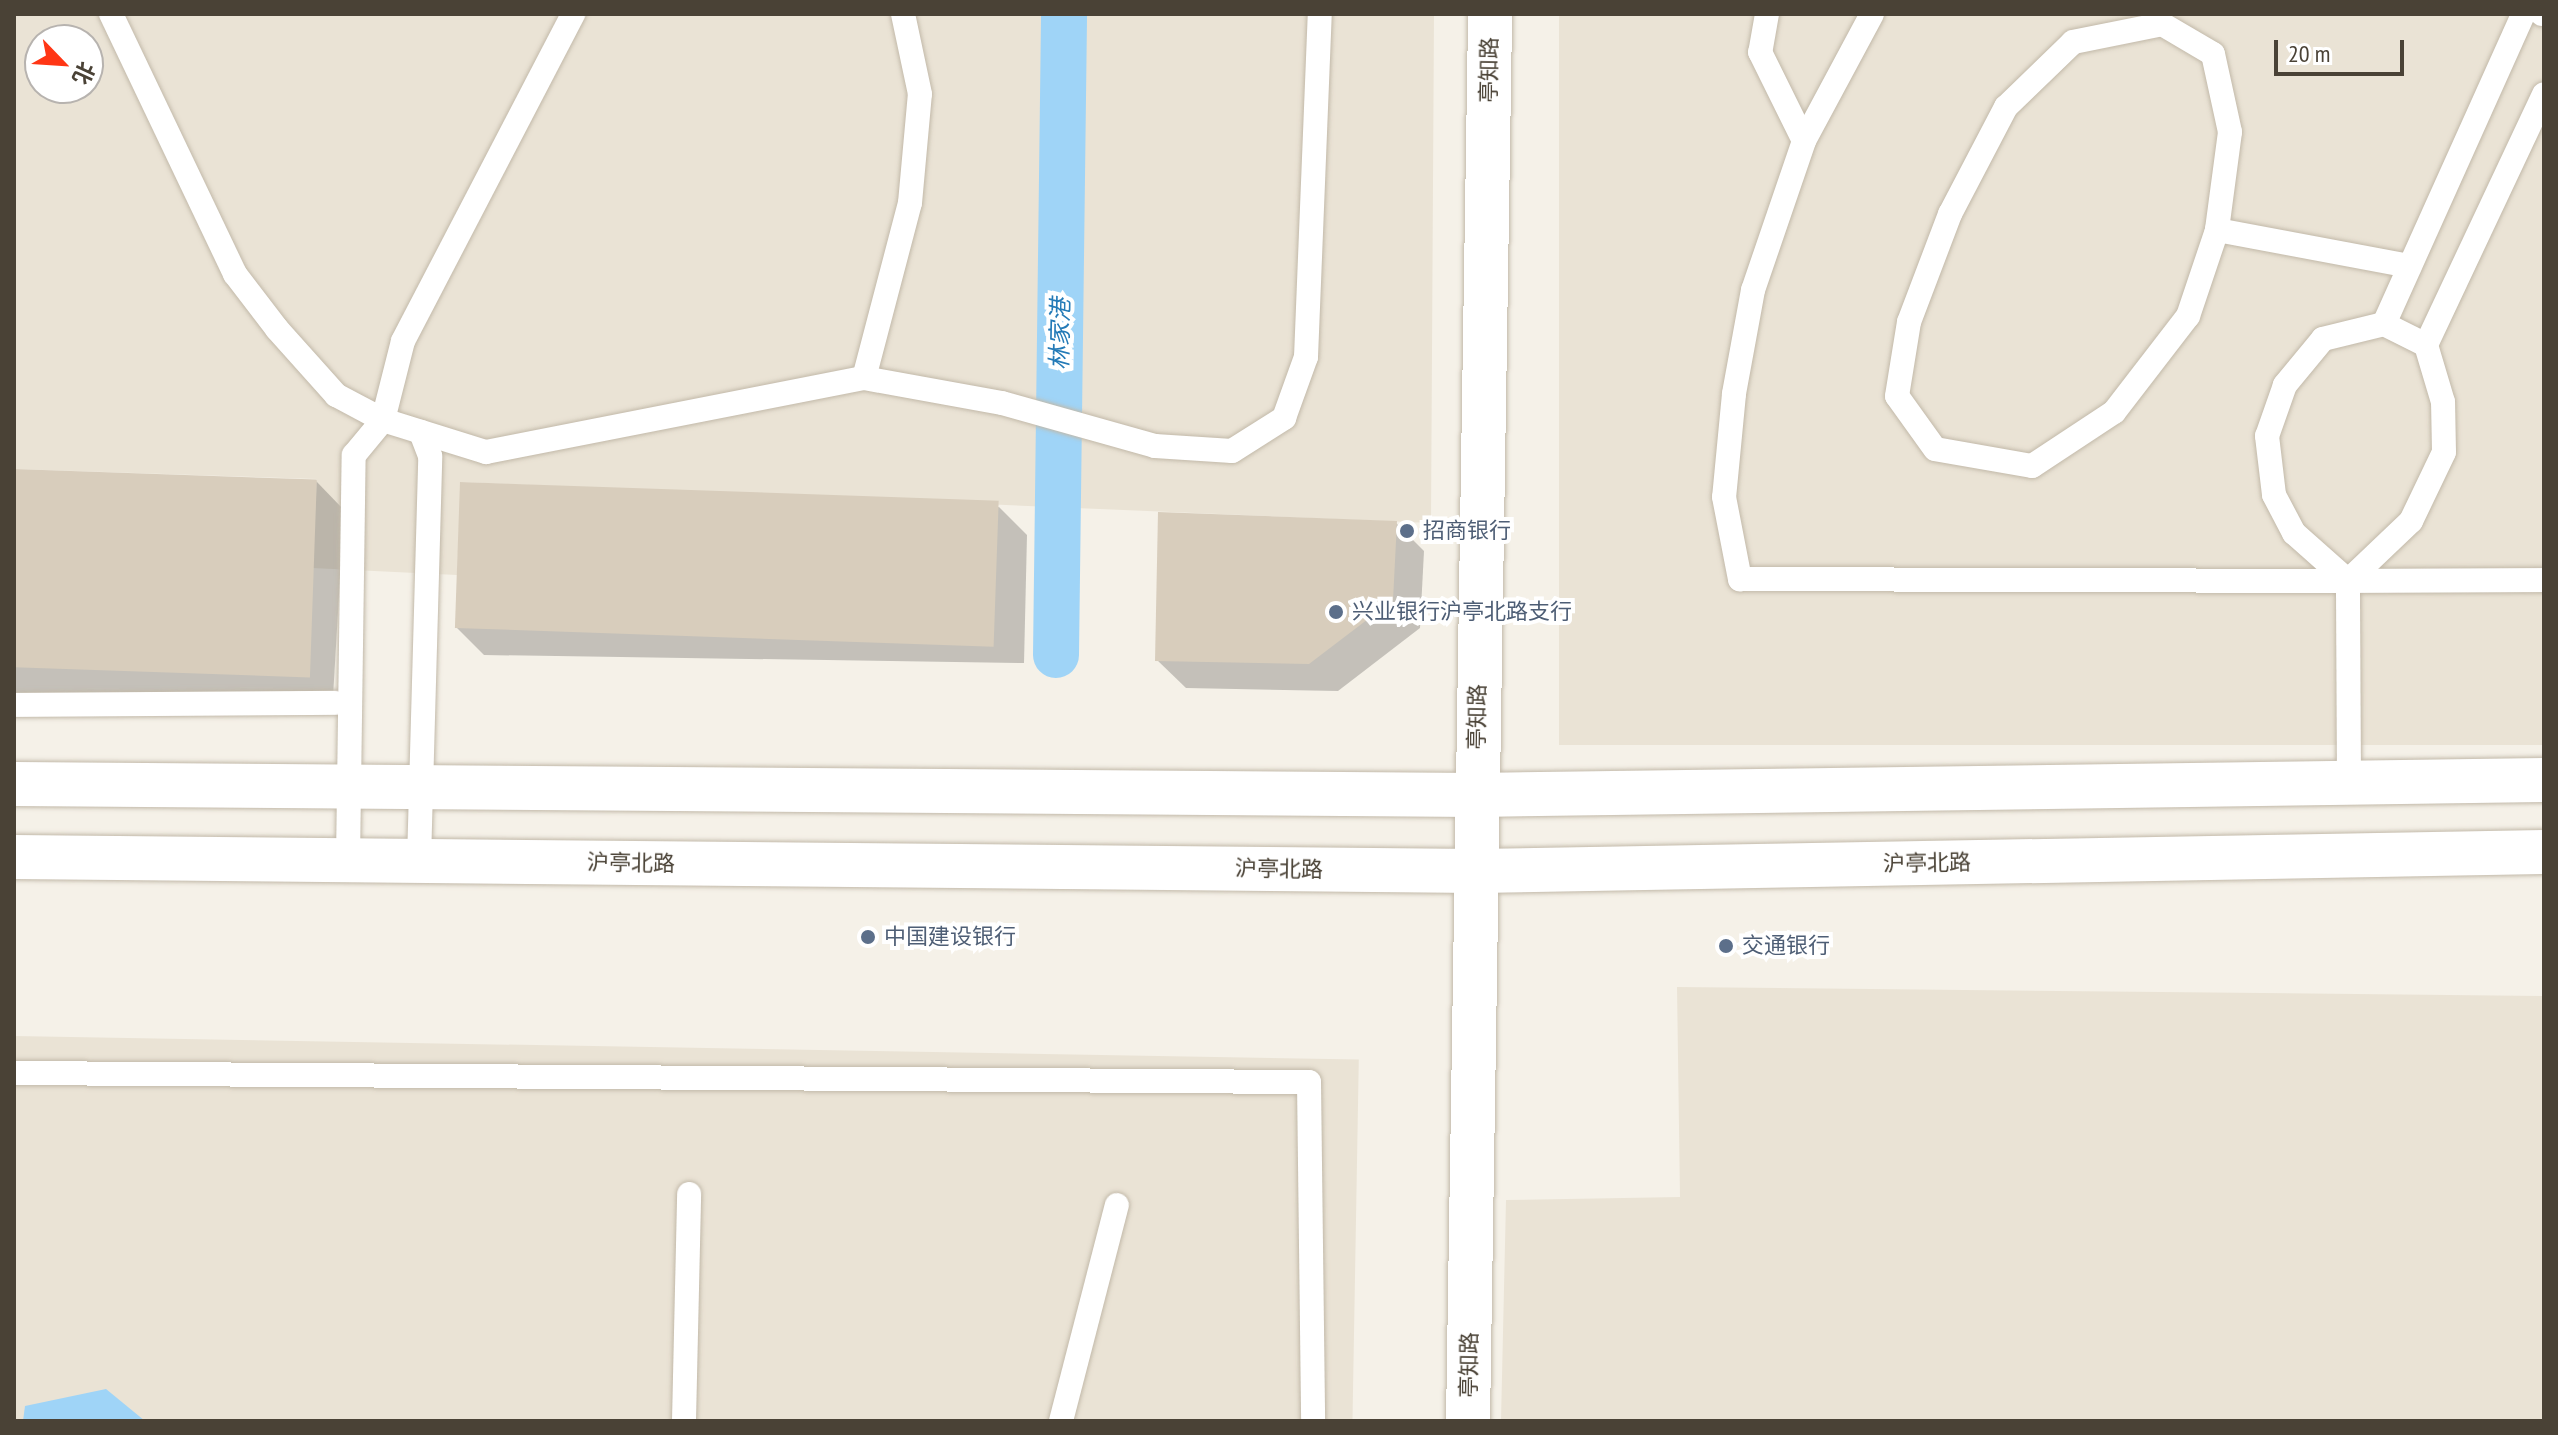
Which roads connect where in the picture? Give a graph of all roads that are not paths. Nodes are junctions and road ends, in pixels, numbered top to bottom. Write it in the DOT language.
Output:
graph roads {
  1 [pos="111,14"];
  2 [pos="573,14"];
  3 [pos="903,14"];
  4 [pos="1320,14"];
  5 [pos="1490,14"];
  6 [pos="1767,14"];
  7 [pos="1872,14"];
  8 [pos="2523,14"];
  9 [pos="2163,19"];
  10 [pos="2544,94"];
  11 [pos="1804,141"];
  12 [pos="2217,230"];
  13 [pos="2410,266"];
  14 [pos="2384,324"];
  15 [pos="2426,345"];
  16 [pos="864,378"];
  17 [pos="383,420"];
  18 [pos="421,432"];
  19 [pos="2544,580"];
  20 [pos="2348,581"];
  21 [pos="335,703"];
  22 [pos="14,705"];
  23 [pos="2544,780"];
  24 [pos="2349,782"];
  25 [pos="14,784"];
  26 [pos="349,786"];
  27 [pos="421,787"];
  28 [pos="1476,795"];
  29 [pos="2544,852"];
  30 [pos="14,857"];
  31 [pos="348,860"];
  32 [pos="419,861"];
  33 [pos="1477,871"];
  34 [pos="14,1073"];
  35 [pos="689,1194"];
  36 [pos="1117,1205"];
  37 [pos="684,1421"];
  38 [pos="1061,1421"];
  39 [pos="1313,1421"];
  40 [pos="1468,1421"];
  1 -- 17 [label="lane"];
  2 -- 17 [label="lane"];
  3 -- 16 [label="lane"];
  4 -- 16 [label="lane"];
  5 -- 28 [label="street, 亭知路"];
  6 -- 11 [label="lane"];
  7 -- 11 [label="lane"];
  8 -- 13 [label="lane"];
  9 -- 12 [label="lane"];
  9 -- 12 [label="lane"];
  10 -- 15 [label="lane"];
  11 -- 20 [label="lane"];
  12 -- 13 [label="lane"];
  13 -- 14 [label="lane"];
  14 -- 15 [label="lane"];
  14 -- 20 [label="lane"];
  15 -- 20 [label="lane"];
  16 -- 18 [label="lane"];
  17 -- 18 [label="lane"];
  17 -- 26 [label="lane"];
  18 -- 27 [label="lane"];
  19 -- 20 [label="lane"];
  20 -- 24 [label="lane"];
  21 -- 22 [label="lane"];
  23 -- 24 [label="street"];
  24 -- 28 [label="street"];
  25 -- 26 [label="street"];
  26 -- 27 [label="street"];
  26 -- 31 [label="lane"];
  27 -- 28 [label="street"];
  27 -- 32 [label="lane"];
  28 -- 33 [label="street, 亭知路"];
  29 -- 33 [label="street, 沪亭北路"];
  30 -- 31 [label="street, 沪亭北路"];
  31 -- 32 [label="street, 沪亭北路"];
  32 -- 33 [label="street, 沪亭北路"];
  33 -- 40 [label="street, 亭知路"];
  34 -- 39 [label="lane"];
  35 -- 37 [label="lane"];
  36 -- 38 [label="lane"];
}
